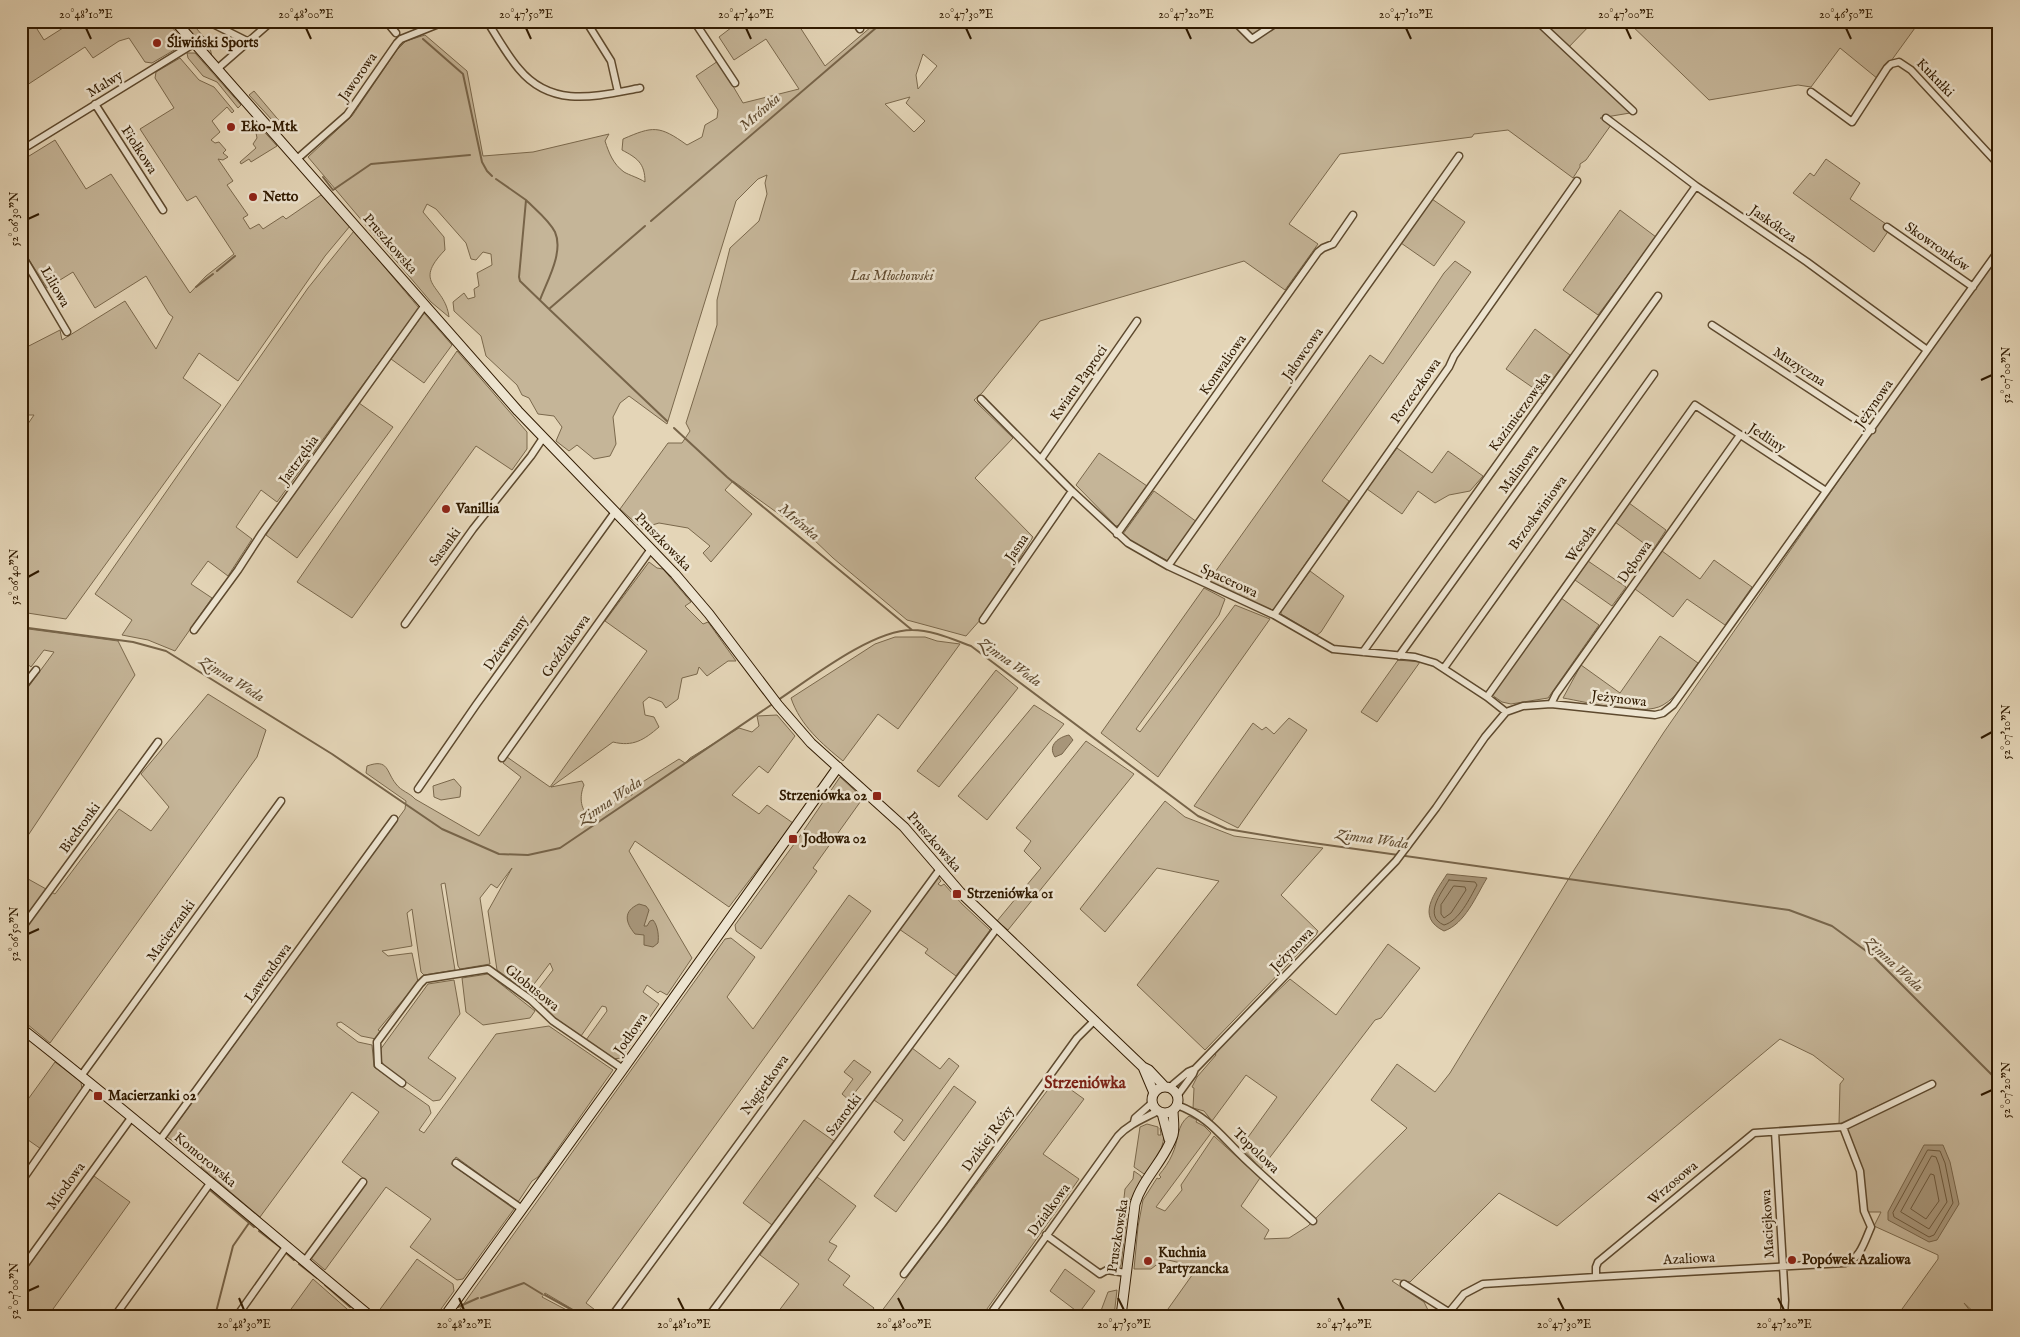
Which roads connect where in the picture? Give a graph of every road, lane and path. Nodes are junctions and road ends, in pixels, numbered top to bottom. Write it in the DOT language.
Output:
graph roads {
  1 [pos="175,21"];
  2 [pos="207,21"];
  3 [pos="272,21"];
  4 [pos="386,21"];
  5 [pos="446,21"];
  6 [pos="487,21"];
  7 [pos="586,21"];
  8 [pos="694,21"];
  9 [pos="855,21"];
  10 [pos="1234,21"];
  11 [pos="1279,21"];
  12 [pos="1537,21"];
  13 [pos="860,29"];
  14 [pos="396,33"];
  15 [pos="249,42"];
  16 [pos="195,43"];
  17 [pos="218,69"];
  18 [pos="735,83"];
  19 [pos="640,88"];
  20 [pos="618,92"];
  21 [pos="1811,92"];
  22 [pos="94,104"];
  23 [pos="1632,111"];
  24 [pos="1606,118"];
  25 [pos="28,146"];
  26 [pos="1459,156"];
  27 [pos="297,159"];
  28 [pos="1999,165"];
  29 [pos="1577,181"];
  30 [pos="1696,186"];
  31 [pos="163,210"];
  32 [pos="1353,215"];
  33 [pos="1886,227"];
  34 [pos="1999,250"];
  35 [pos="21,254"];
  36 [pos="1973,287"];
  37 [pos="1658,296"];
  38 [pos="425,305"];
  39 [pos="1138,321"];
  40 [pos="1712,325"];
  41 [pos="66,332"];
  42 [pos="1927,350"];
  43 [pos="1654,374"];
  44 [pos="981,399"];
  45 [pos="1695,405"];
  46 [pos="1872,430"];
  47 [pos="1740,435"];
  48 [pos="543,438"];
  49 [pos="1041,459"];
  50 [pos="1072,491"];
  51 [pos="1826,491"];
  52 [pos="615,512"];
  53 [pos="1117,534"];
  54 [pos="651,549"];
  55 [pos="1168,566"];
  56 [pos="1274,615"];
  57 [pos="983,620"];
  58 [pos="405,624"];
  59 [pos="194,630"];
  60 [pos="1363,652"];
  61 [pos="1400,656"];
  62 [pos="1444,668"];
  63 [pos="36,670"];
  64 [pos="21,689"];
  65 [pos="1487,697"];
  66 [pos="1551,704"];
  67 [pos="1506,712"];
  68 [pos="158,742"];
  69 [pos="502,758"];
  70 [pos="838,767"];
  71 [pos="418,789"];
  72 [pos="281,801"];
  73 [pos="394,819"];
  74 [pos="940,869"];
  75 [pos="997,928"];
  76 [pos="21,929"];
  77 [pos="1095,1020"];
  78 [pos="21,1028"];
  79 [pos="1143,1067"];
  80 [pos="1195,1069"];
  81 [pos="623,1070"];
  82 [pos="81,1076"];
  83 [pos="90,1083"];
  84 [pos="402,1083"];
  85 [pos="1932,1084"];
  86 [pos="1167,1088"];
  87 [pos="1154,1093"];
  88 [pos="1152,1103"];
  89 [pos="1176,1104"];
  90 [pos="1160,1112"];
  91 [pos="131,1118"];
  92 [pos="1134,1122"];
  93 [pos="1844,1127"];
  94 [pos="1775,1132"];
  95 [pos="1169,1139"];
  96 [pos="160,1140"];
  97 [pos="456,1163"];
  98 [pos="21,1182"];
  99 [pos="211,1182"];
  100 [pos="363,1182"];
  101 [pos="522,1210"];
  102 [pos="1313,1221"];
  103 [pos="1046,1235"];
  104 [pos="286,1247"];
  105 [pos="304,1262"];
  106 [pos="1783,1266"];
  107 [pos="21,1270"];
  108 [pos="1126,1273"];
  109 [pos="904,1274"];
  110 [pos="1596,1277"];
  111 [pos="1404,1284"];
  112 [pos="117,1312"];
  113 [pos="1447,1314"];
  114 [pos="237,1316"];
  115 [pos="370,1316"];
  116 [pos="445,1316"];
  117 [pos="612,1316"];
  118 [pos="709,1316"];
  119 [pos="989,1316"];
  120 [pos="1121,1316"];
  121 [pos="1455,1316"];
  122 [pos="1784,1316"];
  1 -- 16 [label="street, Pruszkowska"];
  2 -- 15 [label="street"];
  3 -- 15 [label="street"];
  4 -- 14 [label="street"];
  5 -- 27 [label="street, Jaworowa"];
  6 -- 20 [label="street"];
  7 -- 20 [label="street"];
  8 -- 18 [label="street"];
  9 -- 13 [label="street"];
  10 -- 11 [label="street"];
  12 -- 23 [label="street"];
  15 -- 17 [label="street"];
  16 -- 17 [label="street, Pruszkowska"];
  16 -- 22 [label="street, Malwy"];
  17 -- 27 [label="street, Pruszkowska"];
  19 -- 20 [label="street"];
  21 -- 28 [label="street, Kukułki"];
  22 -- 25 [label="street, Malwy"];
  22 -- 31 [label="street, Fiołkowa"];
  24 -- 30 [label="street, Jaskółcza"];
  26 -- 55 [label="street, Jałowcowa"];
  27 -- 38 [label="street, Pruszkowska"];
  29 -- 56 [label="street, Porzeczkowa"];
  30 -- 42 [label="street, Jaskółcza"];
  30 -- 60 [label="street, Kazimierzowska"];
  32 -- 53 [label="street, Konwaliowa"];
  33 -- 36 [label="street, Skowronków"];
  34 -- 36 [label="street, Jeżynowa"];
  35 -- 41 [label="street, Liliowa"];
  36 -- 42 [label="street, Jeżynowa"];
  37 -- 61 [label="street, Malinowa"];
  38 -- 48 [label="street, Pruszkowska"];
  38 -- 59 [label="street, Jastrzębia"];
  39 -- 49 [label="street, Kwiatu Paproci"];
  40 -- 46 [label="street, Muzyczna"];
  42 -- 46 [label="street, Jeżynowa"];
  43 -- 62 [label="street, Brzoskwiniowa"];
  44 -- 49 [label="street, Spacerowa"];
  45 -- 47 [label="street, Jedliny"];
  45 -- 65 [label="street, Wesoła"];
  46 -- 51 [label="street, Jeżynowa"];
  47 -- 51 [label="street, Jedliny"];
  47 -- 66 [label="street, Dębowa"];
  48 -- 52 [label="street, Pruszkowska"];
  48 -- 58 [label="street, Sasanki"];
  49 -- 50 [label="street, Spacerowa"];
  50 -- 53 [label="street, Spacerowa"];
  50 -- 57 [label="street, Jasna"];
  51 -- 66 [label="street, Jeżynowa"];
  52 -- 54 [label="street, Pruszkowska"];
  52 -- 71 [label="street, Dziewanny"];
  53 -- 55 [label="street, Spacerowa"];
  54 -- 69 [label="street, Goździkowa"];
  54 -- 70 [label="street, Pruszkowska"];
  55 -- 56 [label="street, Spacerowa"];
  56 -- 60 [label="street, Spacerowa"];
  60 -- 61 [label="street, Spacerowa"];
  61 -- 62 [label="street, Spacerowa"];
  62 -- 65 [label="street, Spacerowa"];
  63 -- 64 [label="street"];
  65 -- 67 [label="street, Spacerowa"];
  66 -- 67 [label="street, Jeżynowa"];
  67 -- 80 [label="street, Jeżynowa"];
  68 -- 76 [label="street, Biedronki"];
  70 -- 74 [label="street, Pruszkowska"];
  70 -- 81 [label="street, Jodłowa"];
  72 -- 82 [label="street, Macierzanki"];
  73 -- 96 [label="street, Lawendowa"];
  74 -- 75 [label="street, Pruszkowska"];
  74 -- 117 [label="street, Nagietkowa"];
  75 -- 77 [label="street, Pruszkowska"];
  75 -- 118 [label="street, Szarotki"];
  77 -- 79 [label="street, Pruszkowska"];
  77 -- 109 [label="street, Dzikiej Róży"];
  78 -- 82 [label="street, Komorowska"];
  79 -- 86 [label="street, Pruszkowska"];
  79 -- 87 [label="street, Pruszkowska"];
  80 -- 86 [label="street, Jeżynowa"];
  80 -- 89 [label="street, Jeżynowa"];
  81 -- 84 [label="street, Globusowa"];
  81 -- 101 [label="street, Jodłowa"];
  82 -- 83 [label="street, Komorowska"];
  83 -- 91 [label="street, Komorowska"];
  83 -- 98 [label="street"];
  85 -- 93 [label="street, Wrzosowa"];
  86 -- 87 [label="street"];
  86 -- 89 [label="street"];
  87 -- 88 [label="street"];
  88 -- 90 [label="street"];
  88 -- 92 [label="street, Działkowa"];
  89 -- 90 [label="street"];
  89 -- 95 [label="street, Pruszkowska"];
  89 -- 102 [label="street, Topolowa"];
  90 -- 92 [label="street, Działkowa"];
  90 -- 95 [label="street"];
  91 -- 96 [label="street, Komorowska"];
  91 -- 107 [label="street, Miodowa"];
  92 -- 103 [label="street, Działkowa"];
  93 -- 94 [label="street, Wrzosowa"];
  93 -- 106 [label="street, Azaliowa"];
  94 -- 106 [label="street, Maciejkowa"];
  94 -- 110 [label="street, Wrzosowa"];
  95 -- 108 [label="street, Pruszkowska"];
  96 -- 99 [label="street, Komorowska"];
  97 -- 101 [label="street"];
  99 -- 104 [label="street, Komorowska"];
  99 -- 112 [label="street"];
  100 -- 105 [label="street"];
  101 -- 116 [label="street, Jodłowa"];
  103 -- 108 [label="street"];
  103 -- 119 [label="street, Działkowa"];
  104 -- 105 [label="street, Komorowska"];
  104 -- 114 [label="street"];
  105 -- 115 [label="street, Komorowska"];
  106 -- 110 [label="street, Azaliowa"];
  106 -- 122 [label="street, Maciejkowa"];
  108 -- 120 [label="street, Pruszkowska"];
  110 -- 113 [label="street"];
  111 -- 113 [label="street"];
  113 -- 121 [label="street"];
}
